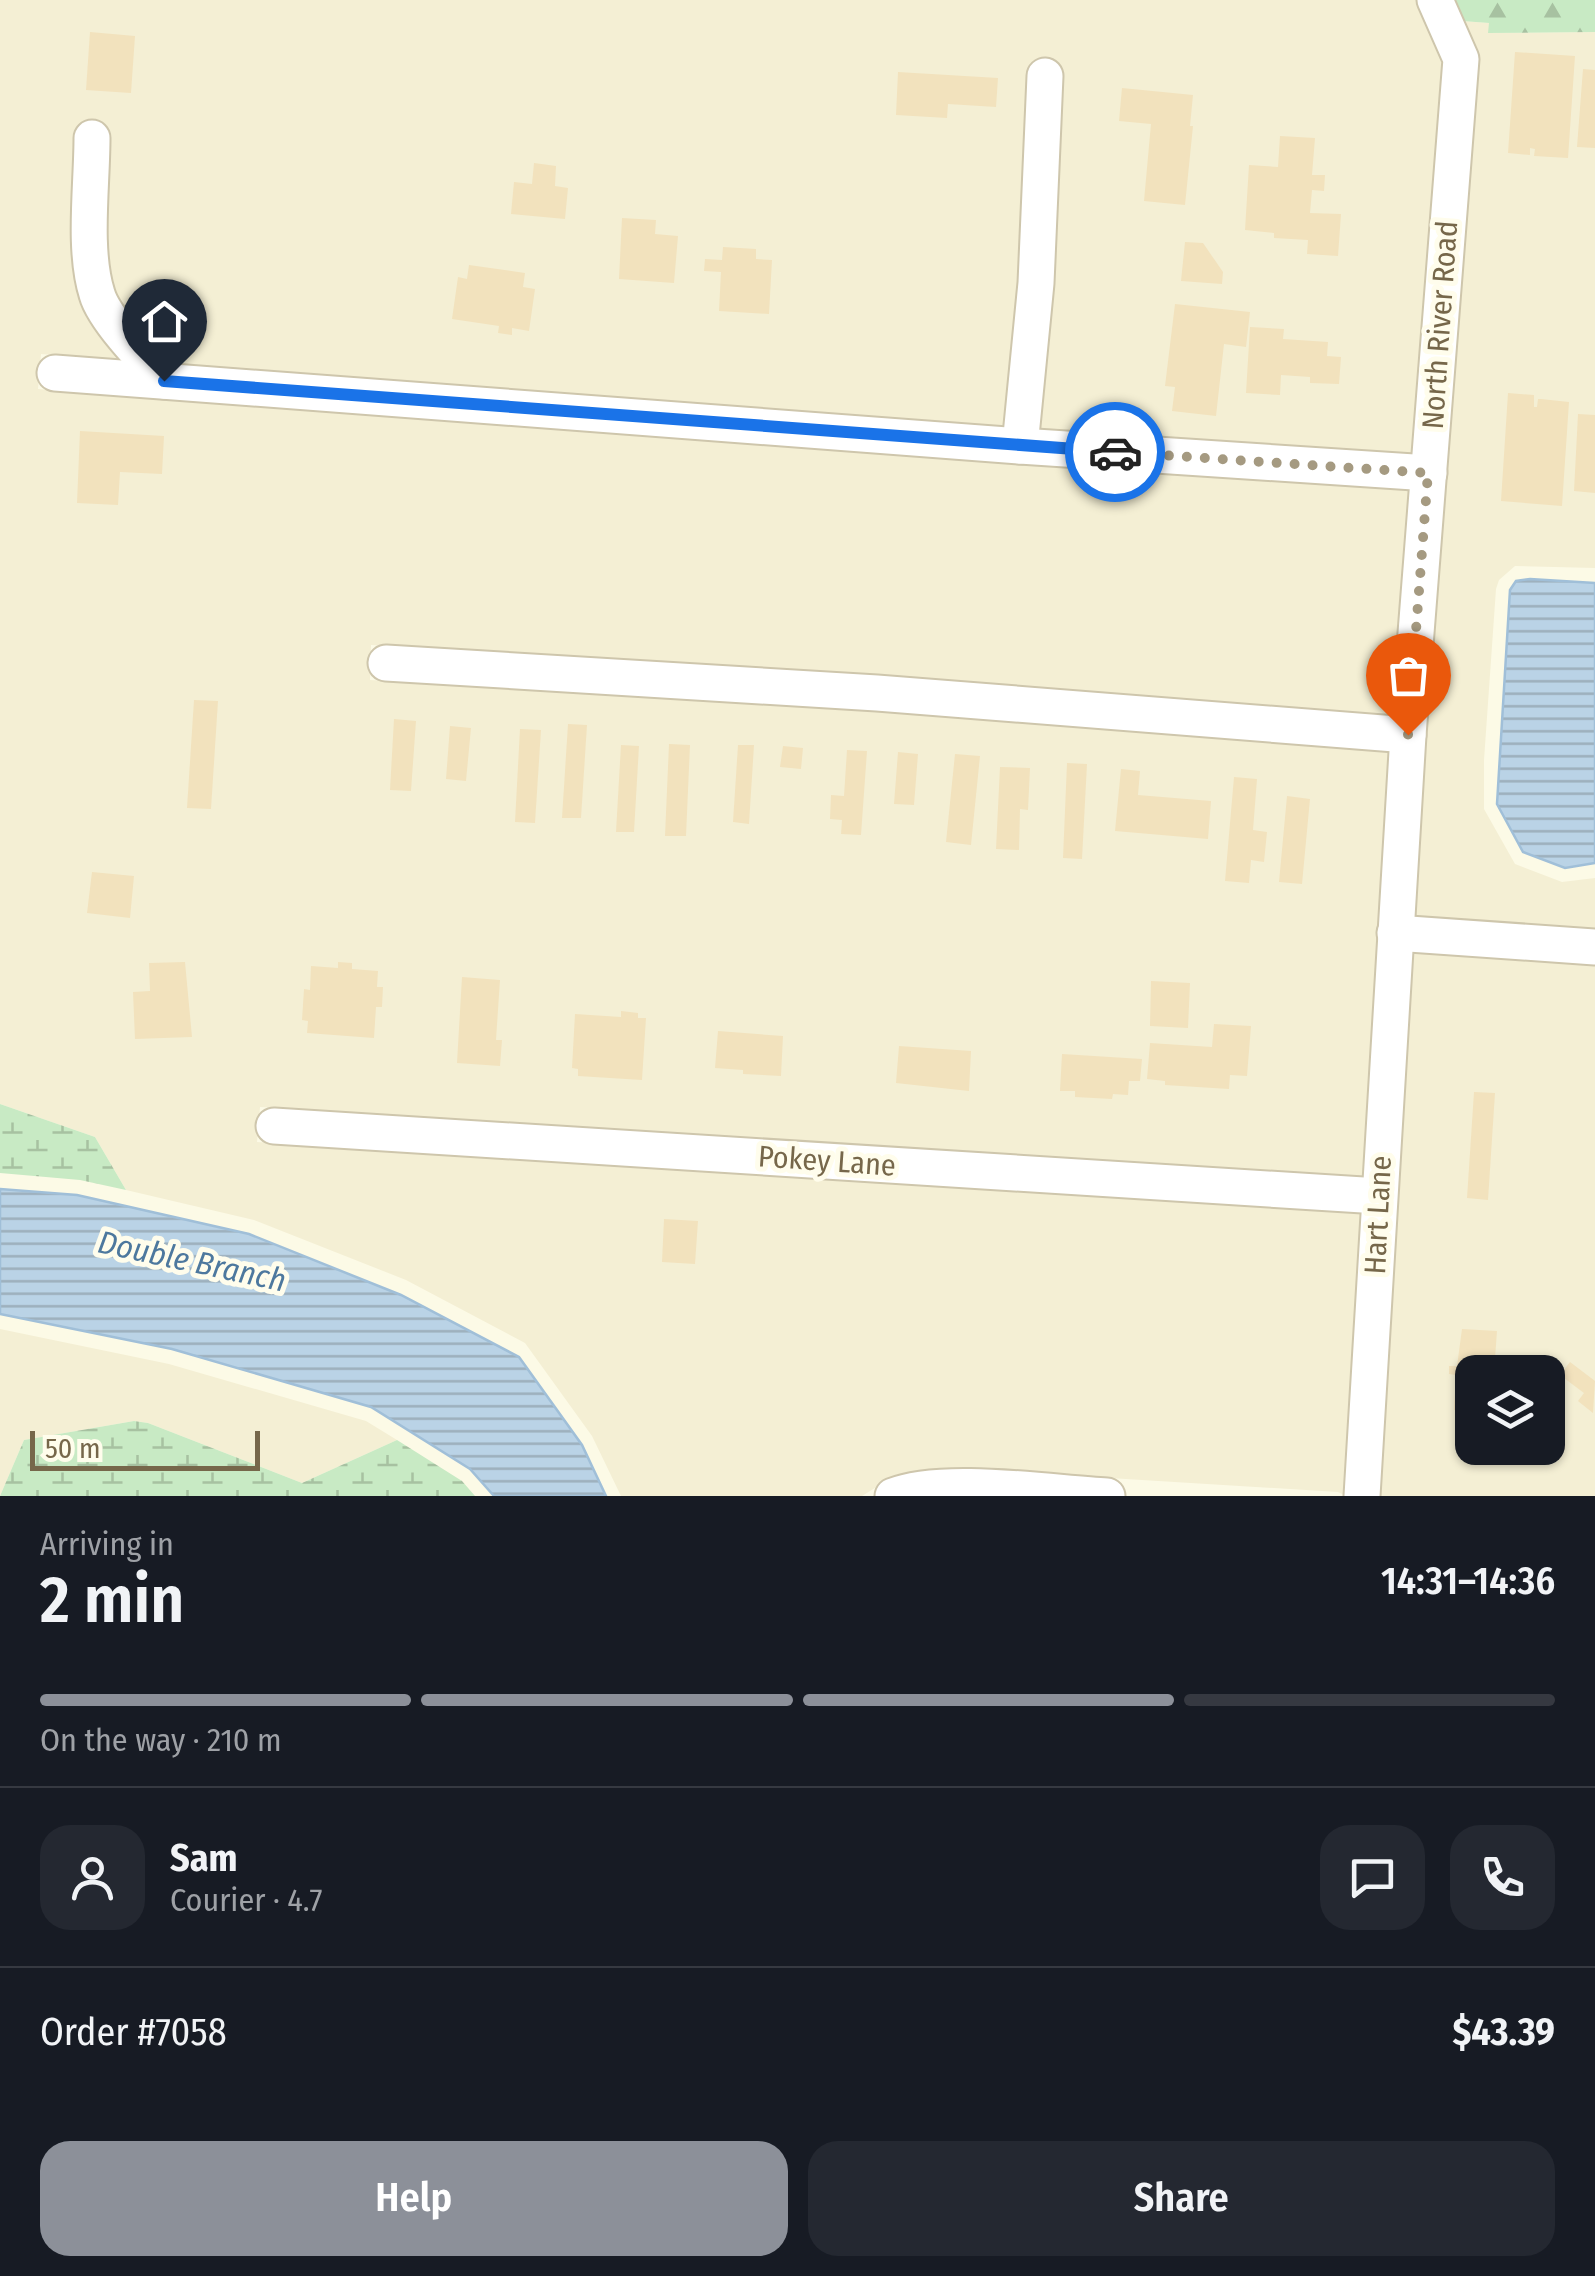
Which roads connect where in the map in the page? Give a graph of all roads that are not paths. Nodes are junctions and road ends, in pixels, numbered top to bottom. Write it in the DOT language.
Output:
graph roads {
  1 [pos="1435,0"];
  2 [pos="1044,76"];
  3 [pos="92,138"];
  4 [pos="55,373"];
  5 [pos="164,381"];
  6 [pos="1020,446"];
  7 [pos="1428,473"];
  8 [pos="386,663"];
  9 [pos="1408,735"];
  10 [pos="1395,934"];
  11 [pos="1595,947"];
  12 [pos="274,1126"];
  13 [pos="1380,1196"];
  14 [pos="893,1496"];
  15 [pos="1107,1496"];
  16 [pos="1362,1496"];
  1 -- 7 [label="street, North River Road"];
  2 -- 6 [label="street"];
  3 -- 5 [label="street"];
  4 -- 5 [label="street"];
  5 -- 6 [label="street"];
  6 -- 7 [label="street"];
  7 -- 9 [label="street, North River Road"];
  8 -- 9 [label="street"];
  9 -- 10 [label="street, North River Road"];
  10 -- 11 [label="street"];
  10 -- 13 [label="street, Hart Lane"];
  12 -- 13 [label="street, Pokey Lane"];
  13 -- 16 [label="street, Hart Lane"];
  14 -- 15 [label="street"];
}
